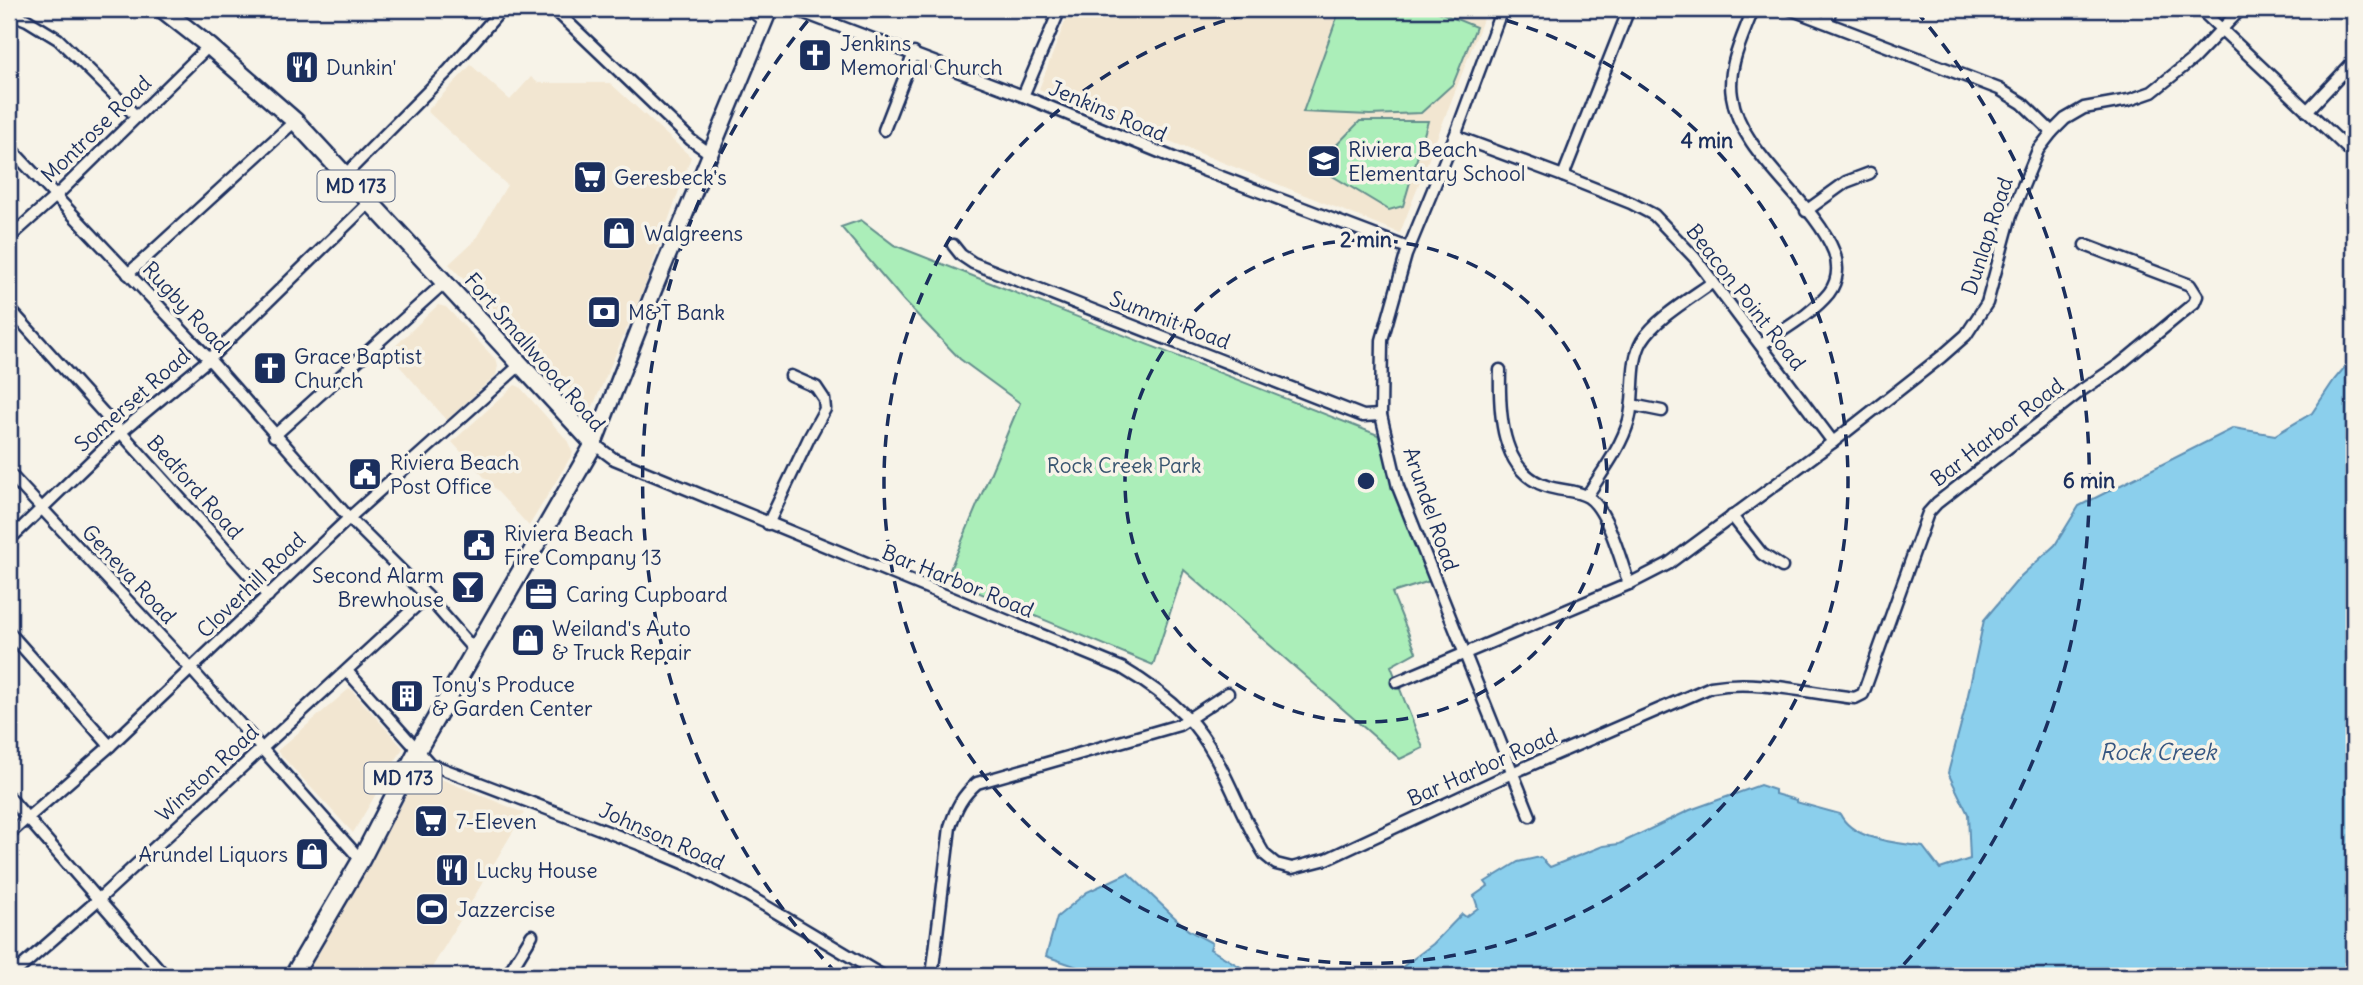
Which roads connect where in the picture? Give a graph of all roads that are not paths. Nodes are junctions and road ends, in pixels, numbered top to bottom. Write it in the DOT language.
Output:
graph roads {
  1 [pos="162,9"];
  2 [pos="502,9"];
  3 [pos="554,9"];
  4 [pos="749,9"];
  5 [pos="793,9"];
  6 [pos="1060,9"];
  7 [pos="1502,9"];
  8 [pos="1629,9"];
  9 [pos="1753,9"];
  10 [pos="1790,9"];
  11 [pos="1831,9"];
  12 [pos="2200,9"];
  13 [pos="2241,9"];
  14 [pos="9,13"];
  15 [pos="767,15"];
  16 [pos="1827,22"];
  17 [pos="2222,30"];
  18 [pos="209,46"];
  19 [pos="914,53"];
  20 [pos="2354,61"];
  21 [pos="1023,96"];
  22 [pos="2307,111"];
  23 [pos="138,117"];
  24 [pos="295,121"];
  25 [pos="884,131"];
  26 [pos="2052,132"];
  27 [pos="1455,136"];
  28 [pos="9,146"];
  29 [pos="2348,150"];
  30 [pos="712,155"];
  31 [pos="1870,173"];
  32 [pos="345,175"];
  33 [pos="1563,176"];
  34 [pos="57,195"];
  35 [pos="371,201"];
  36 [pos="1806,211"];
  37 [pos="9,237"];
  38 [pos="953,245"];
  39 [pos="2085,245"];
  40 [pos="1408,248"];
  41 [pos="128,274"];
  42 [pos="445,282"];
  43 [pos="1713,282"];
  44 [pos="9,309"];
  45 [pos="1761,345"];
  46 [pos="209,359"];
  47 [pos="521,364"];
  48 [pos="1500,370"];
  49 [pos="791,376"];
  50 [pos="1632,405"];
  51 [pos="1662,411"];
  52 [pos="1381,415"];
  53 [pos="120,433"];
  54 [pos="274,436"];
  55 [pos="1833,442"];
  56 [pos="594,444"];
  57 [pos="9,473"];
  58 [pos="1587,496"];
  59 [pos="42,509"];
  60 [pos="1732,516"];
  61 [pos="349,518"];
  62 [pos="768,524"];
  63 [pos="9,540"];
  64 [pos="1782,567"];
  65 [pos="1629,584"];
  66 [pos="268,596"];
  67 [pos="427,596"];
  68 [pos="9,632"];
  69 [pos="475,651"];
  70 [pos="1464,654"];
  71 [pos="191,669"];
  72 [pos="347,671"];
  73 [pos="1397,682"];
  74 [pos="1228,693"];
  75 [pos="1189,719"];
  76 [pos="110,746"];
  77 [pos="262,749"];
  78 [pos="417,751"];
  79 [pos="1512,774"];
  80 [pos="9,797"];
  81 [pos="1530,816"];
  82 [pos="28,818"];
  83 [pos="9,834"];
  84 [pos="361,860"];
  85 [pos="99,899"];
  86 [pos="532,935"];
  87 [pos="11,976"];
  88 [pos="165,976"];
  89 [pos="293,976"];
  90 [pos="507,976"];
  91 [pos="883,976"];
  92 [pos="932,976"];
  1 -- 18 [label="main road, Fort Smallwood Road / MD 173"];
  2 -- 32 [label="street"];
  3 -- 30 [label="street"];
  4 -- 15 [label="street"];
  5 -- 19 [label="street, Jenkins Road"];
  6 -- 21 [label="street"];
  7 -- 27 [label="street, Arundel Road"];
  8 -- 33 [label="street"];
  9 -- 36 [label="street"];
  10 -- 16 [label="street"];
  11 -- 16 [label="street"];
  12 -- 17 [label="street"];
  13 -- 17 [label="street, Dunlap Road"];
  14 -- 23 [label="street"];
  15 -- 30 [label="street"];
  16 -- 26 [label="street"];
  17 -- 22 [label="street"];
  17 -- 26 [label="street, Dunlap Road"];
  18 -- 23 [label="street, Montrose Road"];
  18 -- 24 [label="main road, Fort Smallwood Road / MD 173"];
  19 -- 21 [label="street, Jenkins Road"];
  19 -- 25 [label="street"];
  20 -- 22 [label="street"];
  21 -- 40 [label="street, Jenkins Road"];
  22 -- 29 [label="street"];
  23 -- 34 [label="street, Montrose Road"];
  24 -- 32 [label="main road, Fort Smallwood Road / MD 173"];
  24 -- 41 [label="street"];
  26 -- 55 [label="street, Dunlap Road"];
  27 -- 33 [label="street, Beacon Point Road"];
  27 -- 40 [label="street, Arundel Road"];
  28 -- 34 [label="street, Rugby Road"];
  30 -- 56 [label="street"];
  31 -- 36 [label="street"];
  32 -- 35 [label="main road, Fort Smallwood Road / MD 173"];
  33 -- 43 [label="street, Beacon Point Road"];
  34 -- 37 [label="street, Montrose Road"];
  34 -- 41 [label="street, Rugby Road"];
  35 -- 42 [label="main road, Fort Smallwood Road / MD 173"];
  35 -- 46 [label="street, Somerset Road"];
  36 -- 45 [label="street"];
  38 -- 52 [label="street, Summit Road"];
  39 -- 79 [label="street, Bar Harbor Road"];
  40 -- 52 [label="street, Arundel Road"];
  41 -- 46 [label="street, Rugby Road"];
  42 -- 47 [label="main road, Fort Smallwood Road / MD 173"];
  42 -- 54 [label="street"];
  43 -- 45 [label="street, Beacon Point Road"];
  43 -- 50 [label="street"];
  44 -- 53 [label="street, Bedford Road"];
  45 -- 55 [label="street, Beacon Point Road"];
  46 -- 53 [label="street, Somerset Road"];
  46 -- 54 [label="street, Rugby Road"];
  47 -- 56 [label="main road, Fort Smallwood Road / MD 173"];
  47 -- 61 [label="street, Cloverhill Road"];
  48 -- 58 [label="street"];
  49 -- 62 [label="street"];
  50 -- 51 [label="street"];
  50 -- 58 [label="street"];
  52 -- 70 [label="street, Arundel Road"];
  53 -- 59 [label="street, Somerset Road"];
  53 -- 66 [label="street, Bedford Road"];
  54 -- 61 [label="street, Rugby Road"];
  55 -- 60 [label="street, Dunlap Road"];
  56 -- 62 [label="street, Bar Harbor Road"];
  56 -- 69 [label="main road, Fort Smallwood Road / MD 173"];
  57 -- 59 [label="street, Geneva Road"];
  58 -- 65 [label="street"];
  59 -- 63 [label="street, Somerset Road"];
  59 -- 71 [label="street, Geneva Road"];
  60 -- 64 [label="street"];
  60 -- 65 [label="street, Dunlap Road"];
  61 -- 66 [label="street, Cloverhill Road"];
  61 -- 67 [label="street, Rugby Road"];
  62 -- 75 [label="street, Bar Harbor Road"];
  65 -- 70 [label="street, Dunlap Road"];
  66 -- 71 [label="street, Cloverhill Road"];
  67 -- 69 [label="street, Rugby Road"];
  67 -- 72 [label="street, Winston Road"];
  68 -- 76 [label="street"];
  69 -- 78 [label="main road, Fort Smallwood Road / MD 173"];
  70 -- 73 [label="street, Dunlap Road"];
  70 -- 79 [label="street, Arundel Road"];
  71 -- 76 [label="street, Cloverhill Road"];
  71 -- 77 [label="street, Geneva Road"];
  72 -- 77 [label="street, Winston Road"];
  72 -- 78 [label="street"];
  74 -- 75 [label="street"];
  75 -- 79 [label="street, Bar Harbor Road"];
  75 -- 92 [label="street"];
  76 -- 82 [label="street, Cloverhill Road"];
  77 -- 84 [label="street, Geneva Road"];
  77 -- 85 [label="street, Winston Road"];
  78 -- 84 [label="main road, Fort Smallwood Road / MD 173"];
  78 -- 91 [label="street, Johnson Road"];
  79 -- 81 [label="street, Arundel Road"];
  80 -- 82 [label="street"];
  82 -- 83 [label="street, Cloverhill Road"];
  82 -- 85 [label="street"];
  84 -- 89 [label="main road, Fort Smallwood Road / MD 173"];
  85 -- 87 [label="street, Winston Road"];
  85 -- 88 [label="street"];
  86 -- 90 [label="street"];
}
